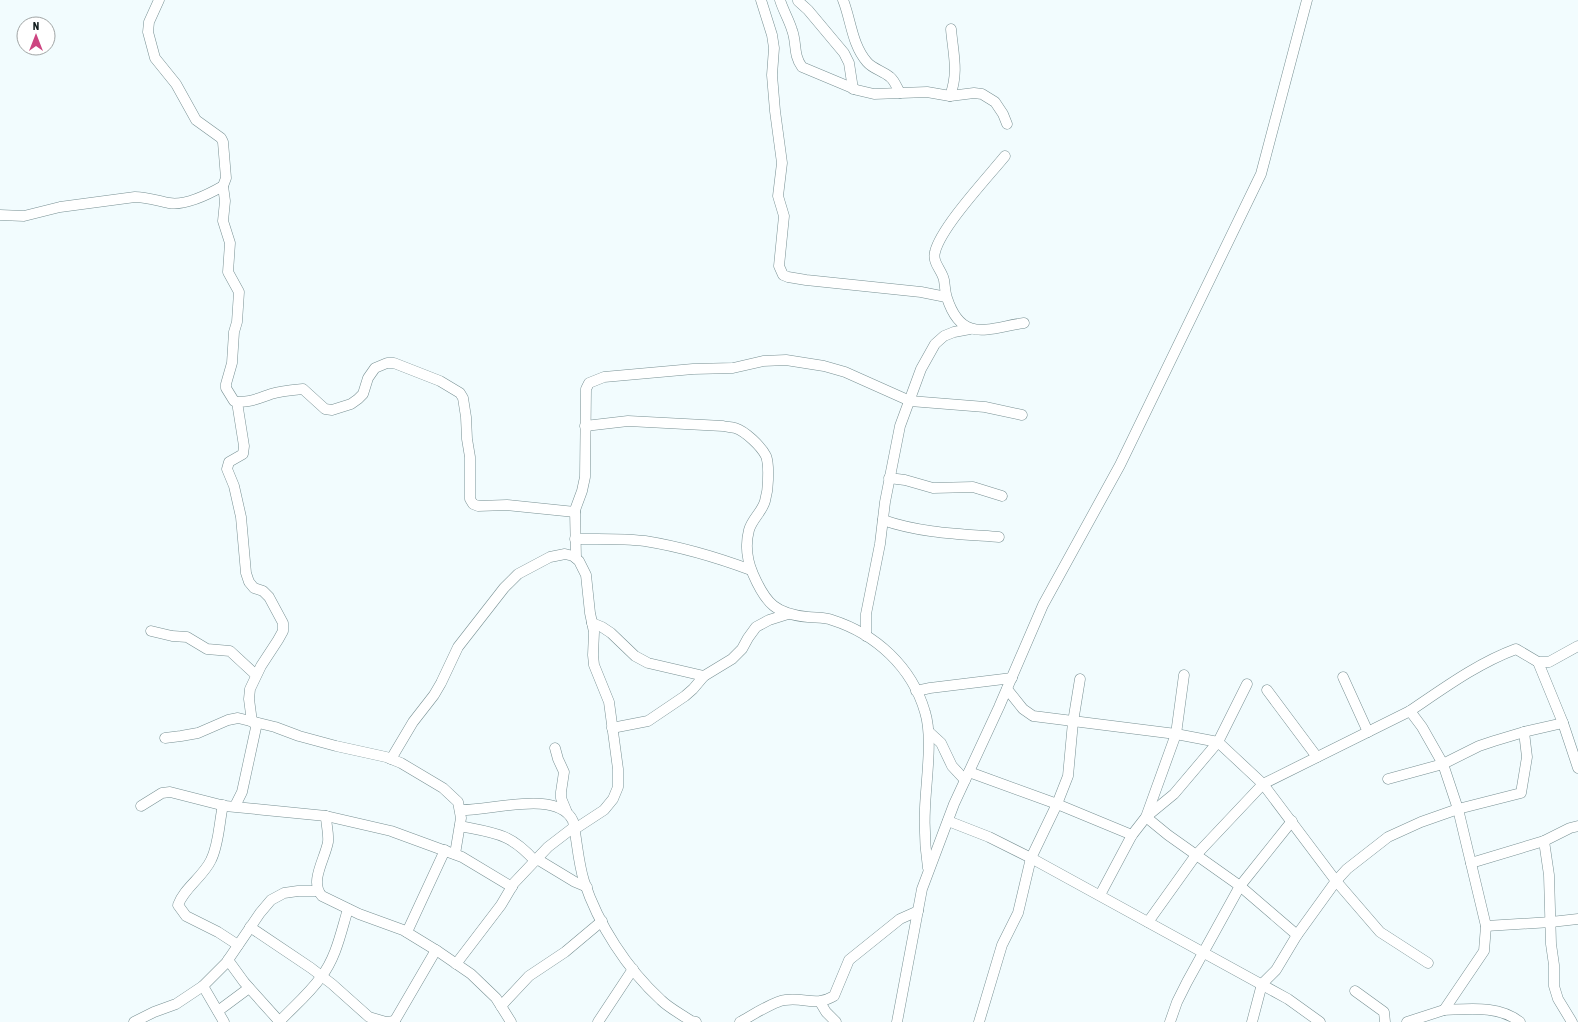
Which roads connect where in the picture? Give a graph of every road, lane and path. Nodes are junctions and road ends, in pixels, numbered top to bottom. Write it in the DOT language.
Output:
graph roads {
  1 [pos="159,0"];
  2 [pos="761,0"];
  3 [pos="798,0"];
  4 [pos="844,0"];
  5 [pos="1307,0"];
  6 [pos="781,4"];
  7 [pos="951,29"];
  8 [pos="853,89"];
  9 [pos="900,93"];
  10 [pos="950,96"];
  11 [pos="1007,124"];
  12 [pos="1005,156"];
  13 [pos="224,186"];
  14 [pos="0,215"];
  15 [pos="946,297"];
  16 [pos="1024,323"];
  17 [pos="970,329"];
  18 [pos="910,401"];
  19 [pos="237,402"];
  20 [pos="1022,415"];
  21 [pos="585,426"];
  22 [pos="889,478"];
  23 [pos="1002,496"];
  24 [pos="575,512"];
  25 [pos="883,520"];
  26 [pos="999,537"];
  27 [pos="575,539"];
  28 [pos="576,558"];
  29 [pos="751,570"];
  30 [pos="788,614"];
  31 [pos="592,624"];
  32 [pos="151,631"];
  33 [pos="866,636"];
  34 [pos="1578,646"];
  35 [pos="1538,662"];
  36 [pos="256,675"];
  37 [pos="1184,675"];
  38 [pos="704,676"];
  39 [pos="1343,677"];
  40 [pos="1012,678"];
  41 [pos="1080,679"];
  42 [pos="1247,684"];
  43 [pos="1007,689"];
  44 [pos="916,690"];
  45 [pos="1267,690"];
  46 [pos="1410,710"];
  47 [pos="254,722"];
  48 [pos="1073,722"];
  49 [pos="1563,723"];
  50 [pos="612,728"];
  51 [pos="928,732"];
  52 [pos="1368,732"];
  53 [pos="1524,732"];
  54 [pos="1176,734"];
  55 [pos="165,738"];
  56 [pos="1218,742"];
  57 [pos="555,748"];
  58 [pos="1317,757"];
  59 [pos="391,759"];
  60 [pos="1443,764"];
  61 [pos="1578,768"];
  62 [pos="967,776"];
  63 [pos="1388,779"];
  64 [pos="1263,784"];
  65 [pos="1058,804"];
  66 [pos="223,805"];
  67 [pos="141,806"];
  68 [pos="236,806"];
  69 [pos="1458,809"];
  70 [pos="460,810"];
  71 [pos="566,810"];
  72 [pos="326,816"];
  73 [pos="1146,817"];
  74 [pos="948,821"];
  75 [pos="1292,821"];
  76 [pos="460,826"];
  77 [pos="1578,826"];
  78 [pos="575,828"];
  79 [pos="1132,835"];
  80 [pos="1544,841"];
  81 [pos="450,852"];
  82 [pos="1196,855"];
  83 [pos="1031,858"];
  84 [pos="536,860"];
  85 [pos="1471,863"];
  86 [pos="929,870"];
  87 [pos="1336,881"];
  88 [pos="1240,886"];
  89 [pos="512,887"];
  90 [pos="587,887"];
  91 [pos="318,891"];
  92 [pos="1100,896"];
  93 [pos="348,909"];
  94 [pos="918,911"];
  95 [pos="1578,919"];
  96 [pos="602,921"];
  97 [pos="1148,922"];
  98 [pos="1551,922"];
  99 [pos="1486,926"];
  100 [pos="250,928"];
  101 [pos="407,932"];
  102 [pos="1298,935"];
  103 [pos="238,945"];
  104 [pos="436,950"];
  105 [pos="1204,953"];
  106 [pos="228,960"];
  107 [pos="1428,963"];
  108 [pos="456,964"];
  109 [pos="633,969"];
  110 [pos="322,976"];
  111 [pos="1262,984"];
  112 [pos="203,986"];
  113 [pos="249,988"];
  114 [pos="1355,991"];
  115 [pos="820,1002"];
  116 [pos="501,1006"];
  117 [pos="1444,1010"];
  118 [pos="218,1011"];
  119 [pos="397,1021"];
  120 [pos="506,1021"];
  121 [pos="1572,1021"];
  122 [pos="134,1022"];
  123 [pos="224,1022"];
  124 [pos="279,1022"];
  125 [pos="598,1022"];
  126 [pos="696,1022"];
  127 [pos="740,1022"];
  128 [pos="836,1022"];
  129 [pos="896,1022"];
  130 [pos="979,1022"];
  131 [pos="1170,1022"];
  132 [pos="1252,1022"];
  133 [pos="1320,1022"];
  134 [pos="1385,1022"];
  135 [pos="1407,1022"];
  136 [pos="1520,1022"];
  1 -- 13 [label="street"];
  2 -- 15 [label="street"];
  3 -- 6 [label="street"];
  3 -- 8 [label="street"];
  4 -- 9 [label="street"];
  5 -- 40 [label="street"];
  6 -- 8 [label="street"];
  7 -- 10 [label="street"];
  8 -- 9 [label="street"];
  9 -- 10 [label="street"];
  10 -- 11 [label="street"];
  12 -- 15 [label="street"];
  13 -- 14 [label="street"];
  13 -- 19 [label="street"];
  15 -- 17 [label="street"];
  16 -- 17 [label="street"];
  17 -- 18 [label="street"];
  18 -- 20 [label="street"];
  18 -- 21 [label="street"];
  18 -- 22 [label="street"];
  19 -- 24 [label="street"];
  19 -- 36 [label="street"];
  21 -- 24 [label="street"];
  21 -- 29 [label="street"];
  22 -- 23 [label="street"];
  22 -- 25 [label="street"];
  24 -- 27 [label="street"];
  25 -- 26 [label="street"];
  25 -- 33 [label="street"];
  27 -- 28 [label="street"];
  27 -- 29 [label="street"];
  28 -- 31 [label="street"];
  28 -- 59 [label="street"];
  29 -- 30 [label="street"];
  30 -- 33 [label="street"];
  30 -- 38 [label="street"];
  31 -- 38 [label="street"];
  31 -- 50 [label="street"];
  32 -- 36 [label="street"];
  33 -- 44 [label="street"];
  34 -- 35 [label="street"];
  35 -- 46 [label="street"];
  35 -- 49 [label="street"];
  36 -- 47 [label="street"];
  37 -- 54 [label="street"];
  38 -- 50 [label="street"];
  39 -- 52 [label="street"];
  40 -- 43 [label="street"];
  40 -- 44 [label="street"];
  41 -- 48 [label="street"];
  42 -- 56 [label="street"];
  43 -- 48 [label="street"];
  43 -- 62 [label="street"];
  44 -- 51 [label="street"];
  45 -- 58 [label="street"];
  46 -- 52 [label="street"];
  46 -- 60 [label="street"];
  47 -- 55 [label="street"];
  47 -- 59 [label="street"];
  47 -- 68 [label="street"];
  48 -- 54 [label="street"];
  48 -- 65 [label="street"];
  49 -- 53 [label="street"];
  49 -- 61 [label="street"];
  50 -- 78 [label="street"];
  51 -- 62 [label="street"];
  51 -- 86 [label="street"];
  52 -- 58 [label="street"];
  53 -- 60 [label="street"];
  53 -- 69 [label="street"];
  54 -- 56 [label="street"];
  54 -- 73 [label="street"];
  56 -- 64 [label="street"];
  56 -- 73 [label="street"];
  57 -- 71 [label="street"];
  58 -- 64 [label="street"];
  59 -- 70 [label="street"];
  60 -- 63 [label="street"];
  60 -- 69 [label="street"];
  62 -- 65 [label="street"];
  62 -- 74 [label="street"];
  64 -- 75 [label="street"];
  64 -- 82 [label="street"];
  65 -- 79 [label="street"];
  65 -- 83 [label="street"];
  66 -- 67 [label="street"];
  66 -- 68 [label="street"];
  66 -- 103 [label="street"];
  68 -- 72 [label="street"];
  69 -- 85 [label="street"];
  69 -- 87 [label="street"];
  70 -- 71 [label="street"];
  70 -- 76 [label="street"];
  71 -- 78 [label="street"];
  72 -- 81 [label="street"];
  72 -- 91 [label="street"];
  73 -- 79 [label="street"];
  73 -- 82 [label="street"];
  74 -- 83 [label="street"];
  74 -- 86 [label="street"];
  75 -- 87 [label="street"];
  75 -- 88 [label="street"];
  76 -- 81 [label="street"];
  76 -- 84 [label="street"];
  77 -- 80 [label="street"];
  78 -- 84 [label="street"];
  78 -- 90 [label="street"];
  79 -- 92 [label="street"];
  80 -- 85 [label="street"];
  80 -- 98 [label="street"];
  81 -- 89 [label="street"];
  81 -- 101 [label="street"];
  82 -- 88 [label="street"];
  82 -- 97 [label="street"];
  83 -- 92 [label="street"];
  83 -- 130 [label="street"];
  84 -- 89 [label="street"];
  84 -- 90 [label="street"];
  85 -- 99 [label="street"];
  86 -- 94 [label="street"];
  87 -- 102 [label="street"];
  87 -- 107 [label="street"];
  88 -- 102 [label="street"];
  88 -- 105 [label="street"];
  89 -- 108 [label="street"];
  90 -- 96 [label="street"];
  91 -- 93 [label="street"];
  91 -- 100 [label="street"];
  92 -- 97 [label="street"];
  93 -- 101 [label="street"];
  93 -- 110 [label="street"];
  94 -- 115 [label="street"];
  94 -- 129 [label="street"];
  95 -- 98 [label="street"];
  96 -- 109 [label="street"];
  96 -- 116 [label="street"];
  97 -- 105 [label="street"];
  98 -- 99 [label="street"];
  98 -- 121 [label="street"];
  99 -- 117 [label="street"];
  100 -- 103 [label="street"];
  100 -- 110 [label="street"];
  101 -- 104 [label="street"];
  102 -- 111 [label="street"];
  103 -- 106 [label="street"];
  104 -- 108 [label="street"];
  104 -- 119 [label="street"];
  105 -- 111 [label="street"];
  105 -- 131 [label="street"];
  106 -- 112 [label="street"];
  106 -- 113 [label="street"];
  108 -- 116 [label="street"];
  109 -- 125 [label="street"];
  109 -- 126 [label="street"];
  110 -- 119 [label="street"];
  110 -- 124 [label="street"];
  111 -- 132 [label="street"];
  111 -- 133 [label="street"];
  112 -- 118 [label="street"];
  112 -- 122 [label="street"];
  113 -- 118 [label="street"];
  113 -- 124 [label="street"];
  114 -- 134 [label="street"];
  115 -- 127 [label="street"];
  115 -- 128 [label="street"];
  116 -- 120 [label="street"];
  117 -- 135 [label="street"];
  117 -- 136 [label="street"];
  118 -- 123 [label="street"];
}
